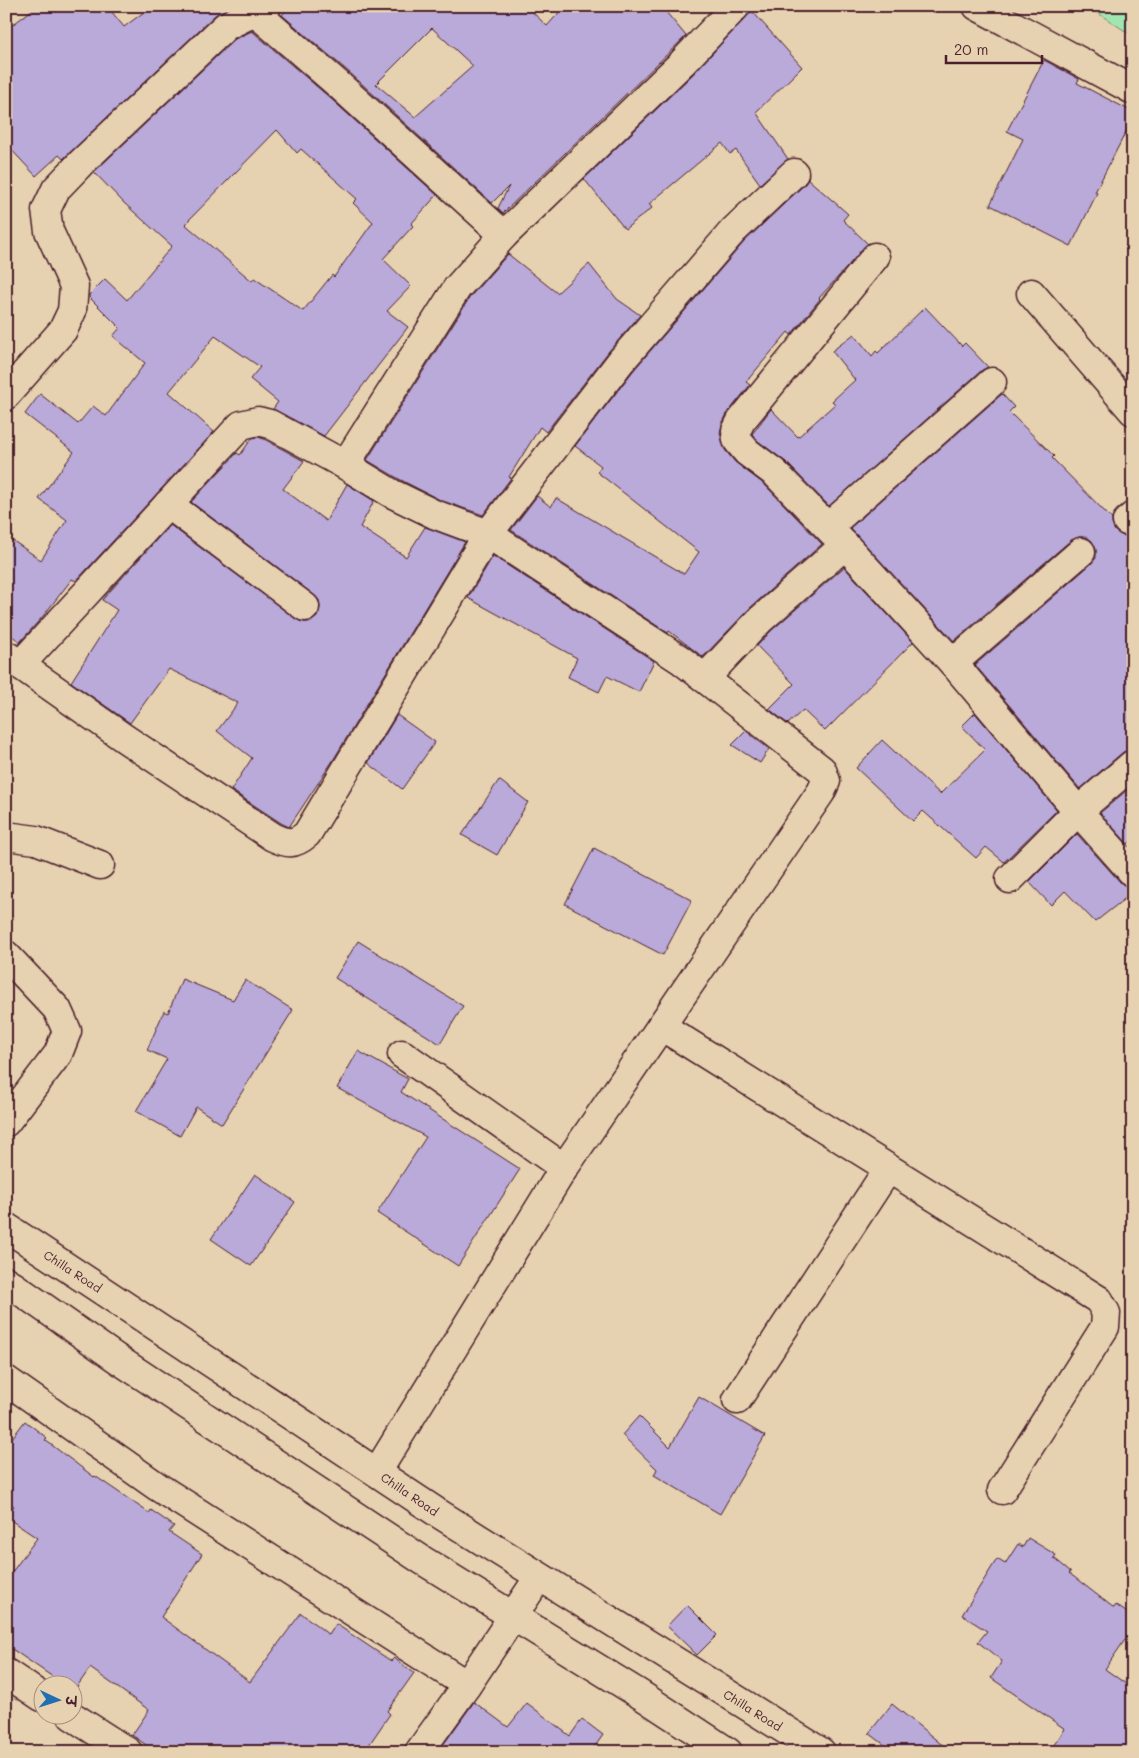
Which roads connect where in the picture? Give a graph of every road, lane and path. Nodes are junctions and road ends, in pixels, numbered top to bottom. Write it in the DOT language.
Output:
graph roads {
  1 [pos="736,6"];
  2 [pos="977,6"];
  3 [pos="257,8"];
  4 [pos="1133,90"];
  5 [pos="794,174"];
  6 [pos="504,235"];
  7 [pos="875,257"];
  8 [pos="1031,293"];
  9 [pos="992,382"];
  10 [pos="6,396"];
  11 [pos="1133,411"];
  12 [pos="345,465"];
  13 [pos="168,504"];
  14 [pos="488,534"];
  15 [pos="836,536"];
  16 [pos="1081,552"];
  17 [pos="305,607"];
  18 [pos="13,660"];
  19 [pos="953,663"];
  20 [pos="705,678"];
  21 [pos="1133,764"];
  22 [pos="1078,812"];
  23 [pos="6,836"];
  24 [pos="100,865"];
  25 [pos="1133,873"];
  26 [pos="1010,879"];
  27 [pos="6,955"];
  28 [pos="661,1026"];
  29 [pos="402,1054"];
  30 [pos="6,1122"];
  31 [pos="564,1168"];
  32 [pos="888,1169"];
  33 [pos="6,1227"];
  34 [pos="6,1281"];
  35 [pos="6,1380"];
  36 [pos="737,1400"];
  37 [pos="377,1472"];
  38 [pos="1002,1490"];
  39 [pos="539,1577"];
  40 [pos="513,1616"];
  41 [pos="6,1673"];
  42 [pos="467,1685"];
  43 [pos="32,1690"];
  44 [pos="82,1722"];
  45 [pos="128,1752"];
  46 [pos="419,1752"];
  47 [pos="728,1752"];
  48 [pos="821,1752"];
  1 -- 6 [label="street"];
  2 -- 4 [label="street"];
  3 -- 6 [label="street"];
  3 -- 10 [label="street"];
  5 -- 14 [label="street"];
  6 -- 12 [label="street"];
  7 -- 15 [label="street"];
  8 -- 11 [label="street"];
  9 -- 15 [label="street"];
  12 -- 13 [label="street"];
  12 -- 14 [label="street"];
  13 -- 17 [label="street"];
  13 -- 18 [label="street"];
  14 -- 18 [label="street"];
  14 -- 20 [label="street"];
  15 -- 19 [label="street"];
  15 -- 20 [label="street"];
  16 -- 19 [label="street"];
  19 -- 22 [label="street"];
  20 -- 28 [label="street"];
  21 -- 22 [label="street"];
  22 -- 25 [label="street"];
  22 -- 26 [label="street"];
  23 -- 24 [label="street"];
  27 -- 30 [label="street"];
  28 -- 31 [label="street"];
  28 -- 32 [label="street"];
  29 -- 31 [label="street"];
  31 -- 37 [label="street"];
  32 -- 36 [label="street"];
  32 -- 38 [label="street"];
  33 -- 37 [label="street, Chilla Road"];
  34 -- 40 [label="street"];
  35 -- 42 [label="street"];
  37 -- 39 [label="street, Chilla Road"];
  39 -- 40 [label="street"];
  39 -- 48 [label="street, Chilla Road"];
  40 -- 42 [label="street"];
  40 -- 47 [label="street"];
  41 -- 43 [label="street"];
  42 -- 46 [label="street"];
  44 -- 45 [label="street"];
}
